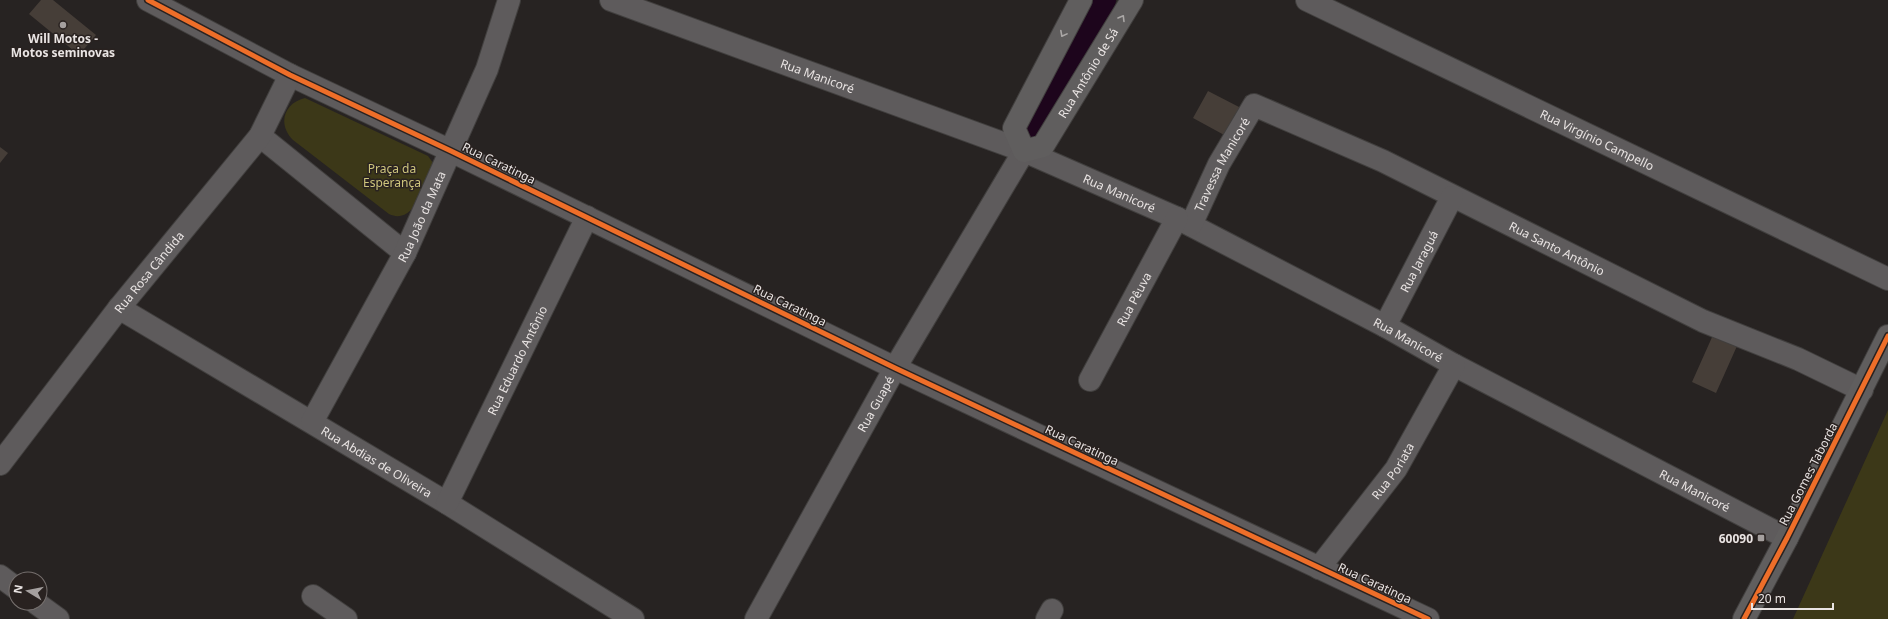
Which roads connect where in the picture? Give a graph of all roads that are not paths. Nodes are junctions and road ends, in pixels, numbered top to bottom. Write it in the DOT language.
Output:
graph roads {
  1 [pos="148,0"];
  2 [pos="509,0"];
  3 [pos="611,0"];
  4 [pos="1081,0"];
  5 [pos="1132,0"];
  6 [pos="1307,0"];
  7 [pos="290,75"];
  8 [pos="1254,105"];
  9 [pos="260,136"];
  10 [pos="1034,149"];
  11 [pos="451,151"];
  12 [pos="1452,197"];
  13 [pos="587,217"];
  14 [pos="1184,222"];
  15 [pos="405,253"];
  16 [pos="1888,279"];
  17 [pos="119,308"];
  18 [pos="1385,326"];
  19 [pos="1888,336"];
  20 [pos="1454,365"];
  21 [pos="895,368"];
  22 [pos="1090,380"];
  23 [pos="1862,390"];
  24 [pos="312,422"];
  25 [pos="0,464"];
  26 [pos="447,503"];
  27 [pos="1787,538"];
  28 [pos="1320,568"];
  29 [pos="313,596"];
  30 [pos="47,611"];
  31 [pos="58,619"];
  32 [pos="346,619"];
  33 [pos="634,619"];
  34 [pos="756,619"];
  35 [pos="1428,619"];
  36 [pos="1744,619"];
  1 -- 7 [label="street, Rua Caratinga"];
  2 -- 11 [label="street, Rua João da Mata"];
  3 -- 10 [label="street, Rua Manicoré"];
  4 -- 10 [label="street, one-way"];
  10 -- 5 [label="street, Rua Antônio de Sá, one-way"];
  6 -- 16 [label="street, Rua Virgínio Campello"];
  7 -- 9 [label="street, Rua Rosa Cândida"];
  7 -- 11 [label="street, Rua Caratinga"];
  8 -- 12 [label="street, Rua Santo Antônio"];
  8 -- 14 [label="street, Travessa Manicoré"];
  9 -- 15 [label="street"];
  9 -- 17 [label="street, Rua Rosa Cândida"];
  10 -- 14 [label="street, Rua Manicoré"];
  10 -- 21 [label="street, Rua Guapé"];
  11 -- 13 [label="street, Rua Caratinga"];
  11 -- 15 [label="street, Rua João da Mata"];
  12 -- 18 [label="street, Rua Jaraguá"];
  12 -- 23 [label="street, Rua Santo Antônio"];
  13 -- 21 [label="street, Rua Caratinga"];
  13 -- 26 [label="street, Rua Eduardo Antônio"];
  14 -- 18 [label="street, Rua Manicoré"];
  14 -- 22 [label="street, Rua Pêuva"];
  15 -- 24 [label="street, Rua João da Mata"];
  17 -- 24 [label="street, Rua Abdias de Oliveira"];
  17 -- 25 [label="street, Rua Rosa Cândida"];
  18 -- 20 [label="street, Rua Manicoré"];
  19 -- 23 [label="street, Rua Gomes Taborda"];
  20 -- 27 [label="street, Rua Manicoré"];
  20 -- 28 [label="street, Rua Poriata"];
  21 -- 28 [label="street, Rua Caratinga"];
  21 -- 34 [label="street, Rua Guapé"];
  23 -- 27 [label="street, Rua Gomes Taborda"];
  24 -- 26 [label="street, Rua Abdias de Oliveira"];
  26 -- 33 [label="street, Rua Abdias de Oliveira"];
  27 -- 36 [label="street, Rua Gomes Taborda"];
  28 -- 35 [label="street, Rua Caratinga"];
  29 -- 32 [label="street"];
  30 -- 31 [label="street"];
}
